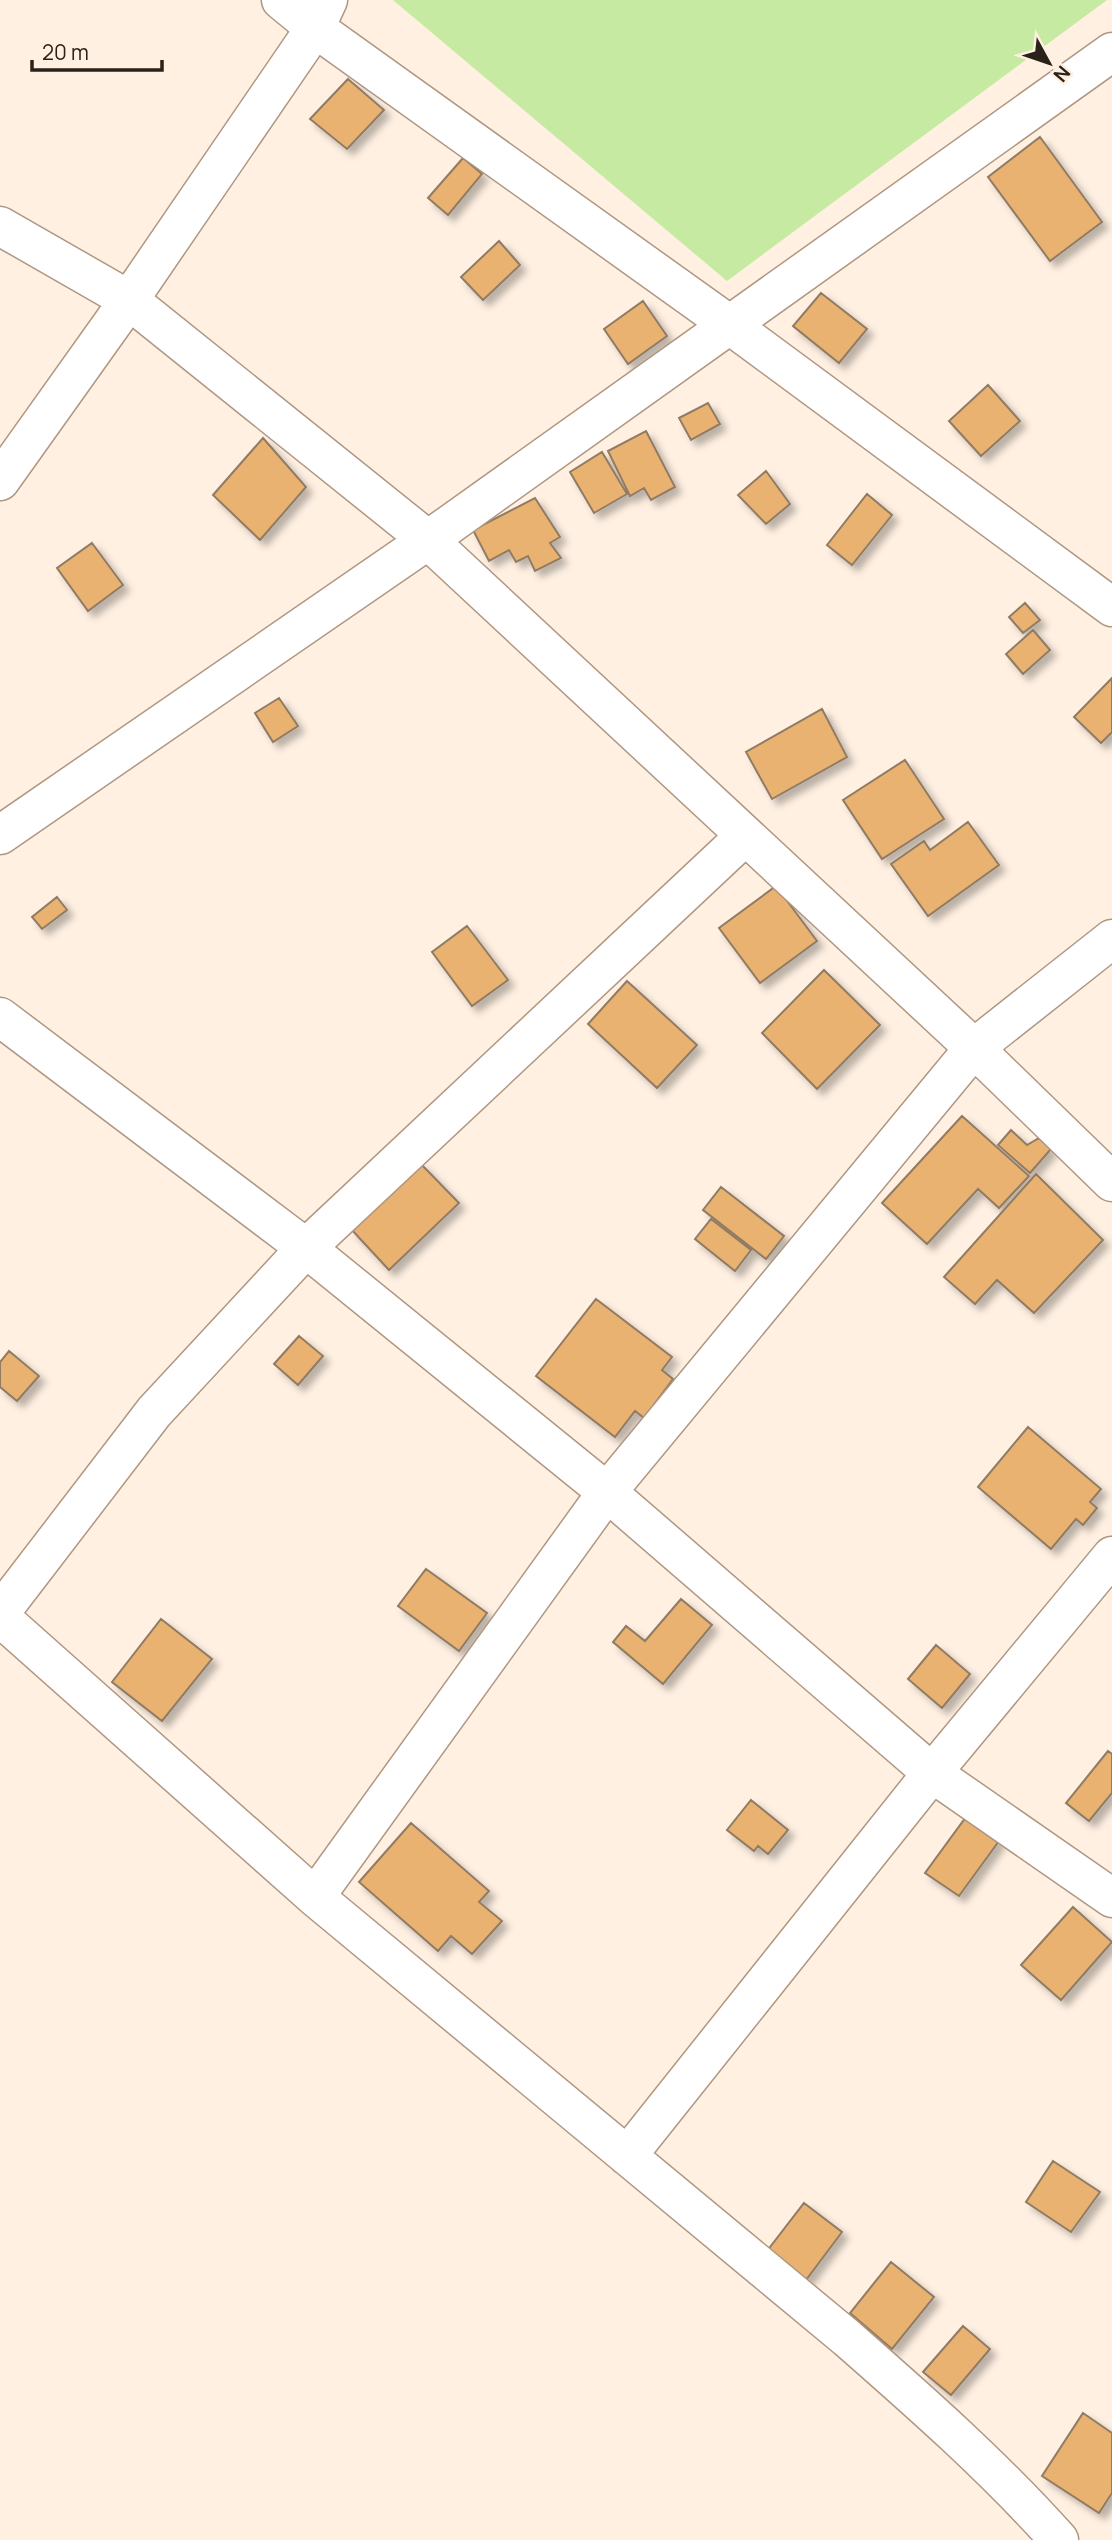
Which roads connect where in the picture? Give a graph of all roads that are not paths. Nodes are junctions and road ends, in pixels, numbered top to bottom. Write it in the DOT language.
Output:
graph roads {
  1 [pos="281,0"];
  2 [pos="322,14"];
  3 [pos="1112,51"];
  4 [pos="0,226"];
  5 [pos="129,300"];
  6 [pos="730,325"];
  7 [pos="0,481"];
  8 [pos="428,540"];
  9 [pos="1112,607"];
  10 [pos="0,835"];
  11 [pos="744,837"];
  12 [pos="1112,939"];
  13 [pos="0,1017"];
  14 [pos="974,1048"];
  15 [pos="1112,1182"];
  16 [pos="306,1248"];
  17 [pos="607,1492"];
  18 [pos="1112,1556"];
  19 [pos="0,1615"];
  20 [pos="932,1773"];
  21 [pos="314,1896"];
  22 [pos="1112,1898"];
  23 [pos="627,2156"];
  24 [pos="1059,2540"];
  1 -- 2 [label="street"];
  2 -- 5 [label="street"];
  2 -- 6 [label="street"];
  3 -- 6 [label="street"];
  4 -- 5 [label="street"];
  5 -- 7 [label="street"];
  5 -- 8 [label="street"];
  6 -- 8 [label="street"];
  6 -- 9 [label="street"];
  8 -- 10 [label="street"];
  8 -- 11 [label="street"];
  11 -- 14 [label="street"];
  11 -- 16 [label="street"];
  12 -- 14 [label="street"];
  13 -- 16 [label="street"];
  14 -- 15 [label="street"];
  14 -- 17 [label="street"];
  16 -- 17 [label="street"];
  16 -- 19 [label="street"];
  17 -- 20 [label="street"];
  17 -- 21 [label="street"];
  18 -- 20 [label="street"];
  19 -- 21 [label="street"];
  20 -- 22 [label="street"];
  20 -- 23 [label="street"];
  21 -- 23 [label="street"];
  23 -- 24 [label="street"];
}
